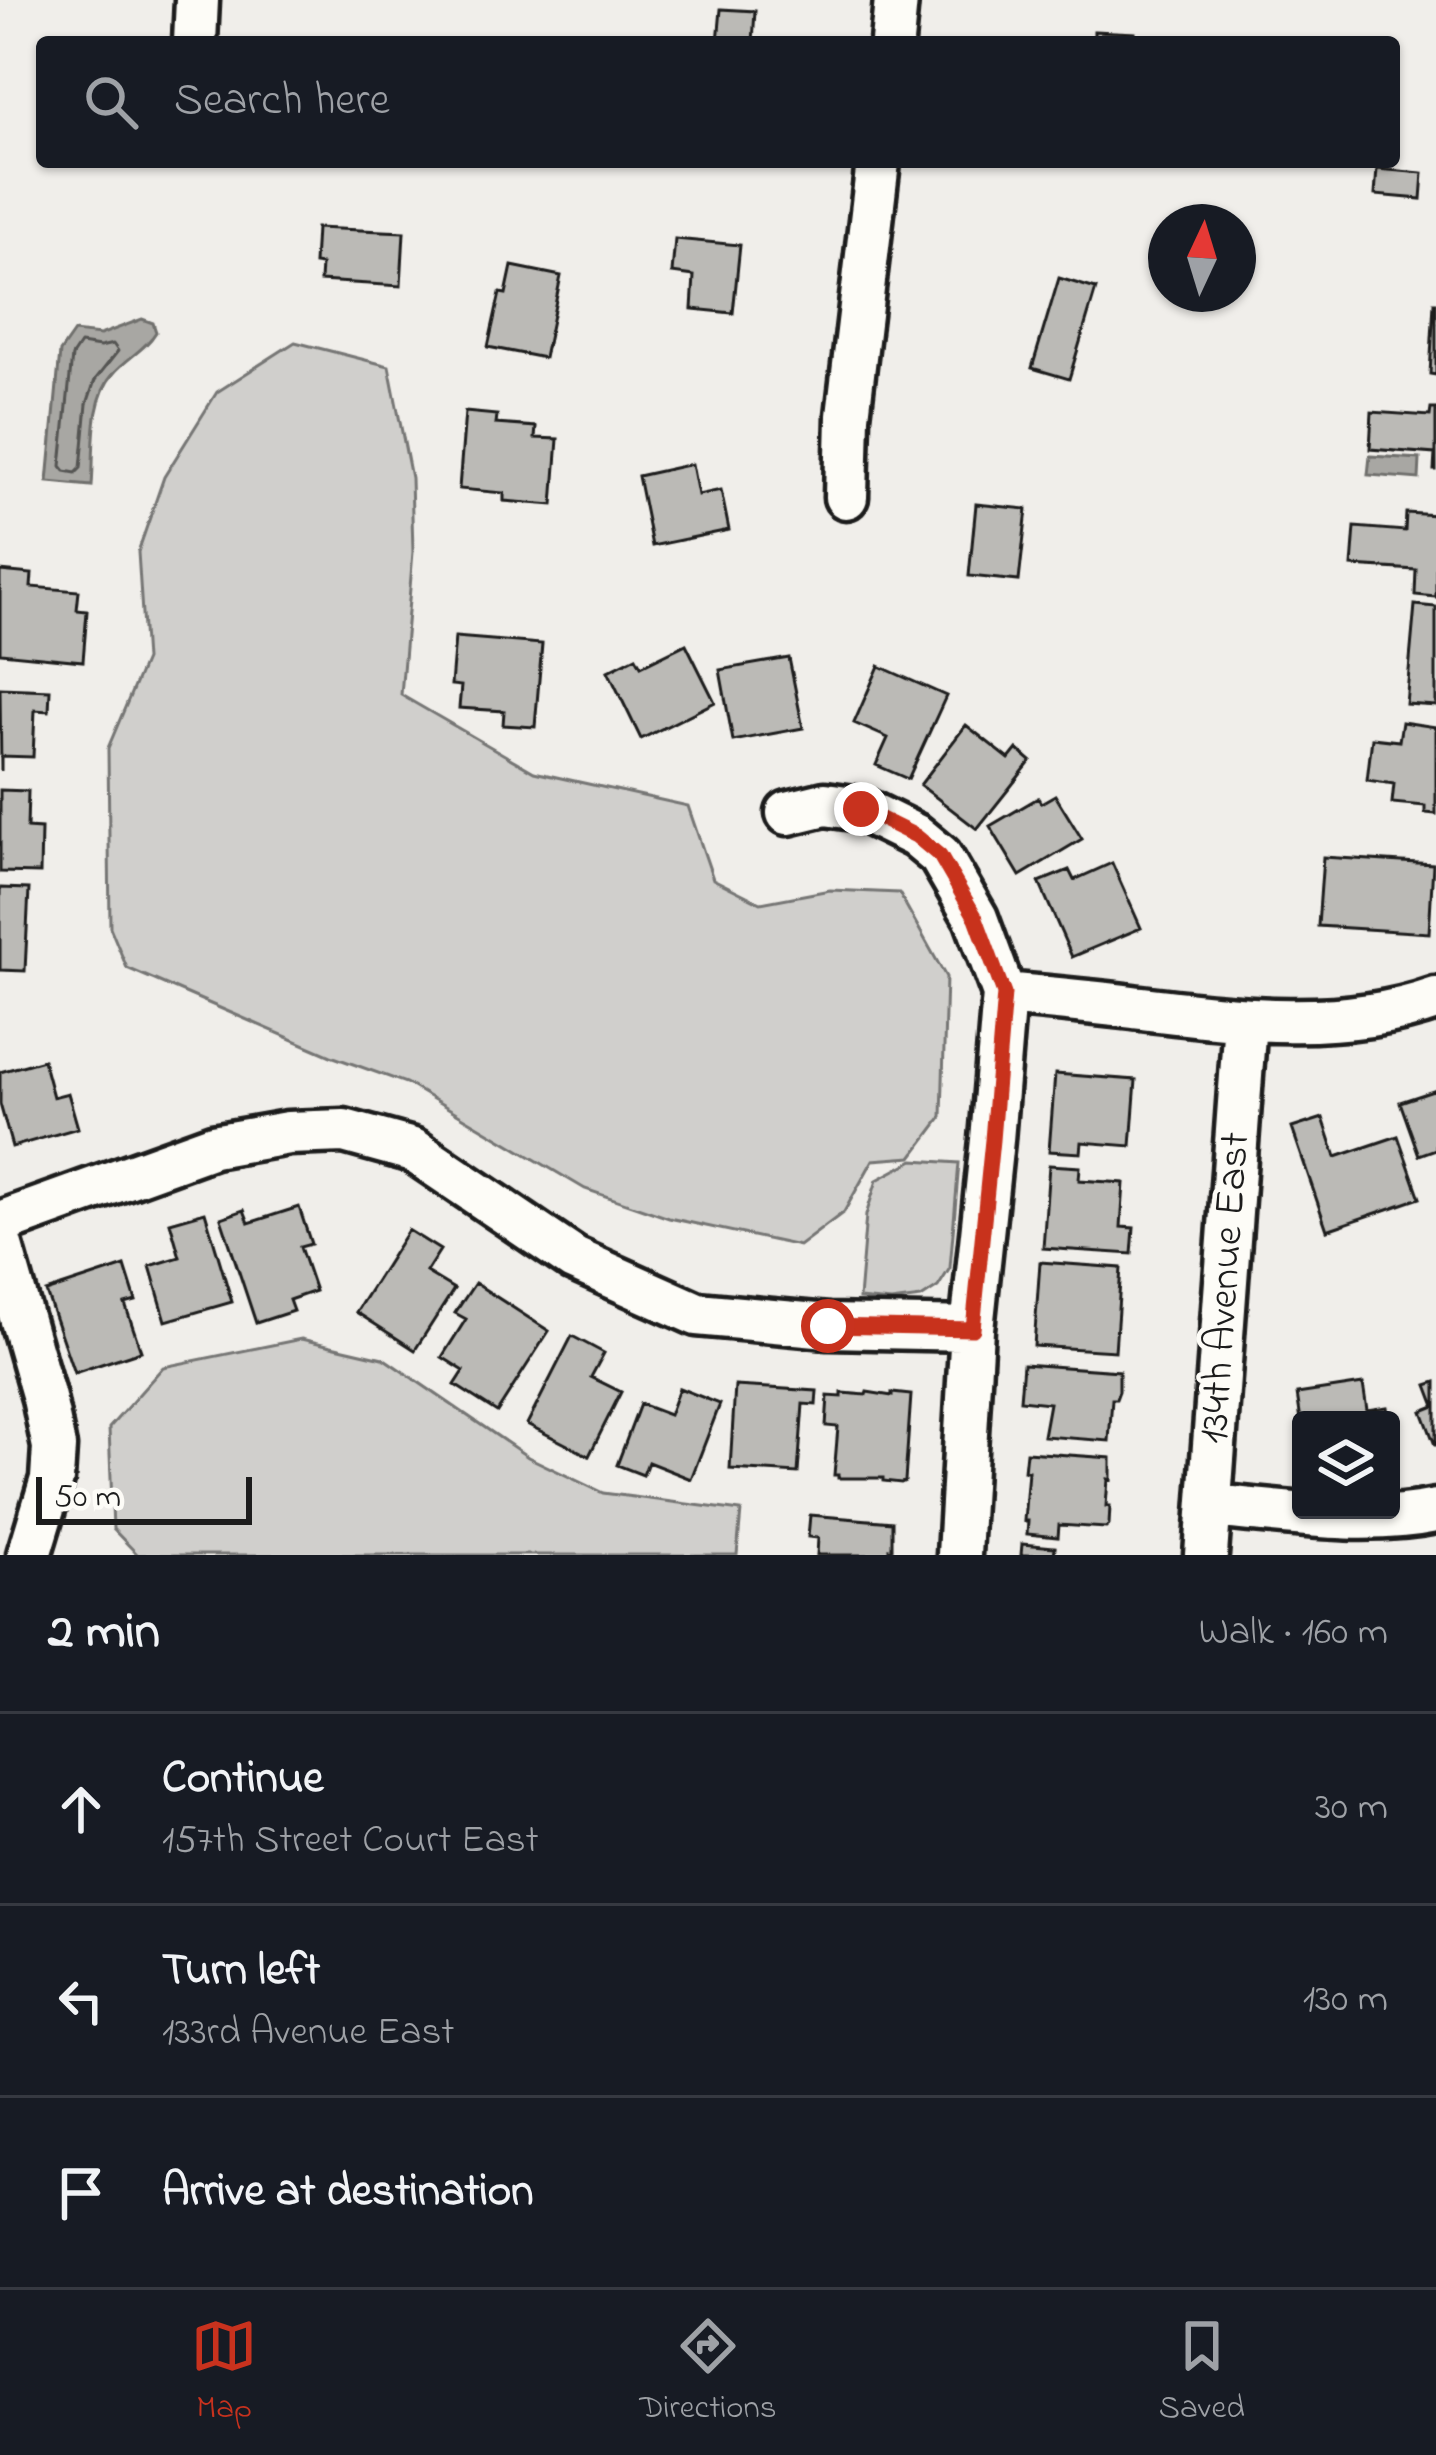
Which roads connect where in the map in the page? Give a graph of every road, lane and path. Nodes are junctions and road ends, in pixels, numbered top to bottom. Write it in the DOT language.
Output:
graph roads {
  1 [pos="197,0"];
  2 [pos="896,0"];
  3 [pos="195,36"];
  4 [pos="893,36"];
  5 [pos="877,168"];
  6 [pos="846,497"];
  7 [pos="788,813"];
  8 [pos="1004,994"];
  9 [pos="1436,999"];
  10 [pos="1245,1021"];
  11 [pos="0,1222"];
  12 [pos="0,1243"];
  13 [pos="973,1329"];
  14 [pos="1210,1506"];
  15 [pos="1436,1511"];
  16 [pos="28,1555"];
  17 [pos="959,1555"];
  18 [pos="1206,1555"];
  1 -- 3 [label="street"];
  2 -- 4 [label="street"];
  5 -- 6 [label="street"];
  7 -- 8 [label="street"];
  8 -- 10 [label="street"];
  8 -- 13 [label="street"];
  9 -- 10 [label="street"];
  10 -- 14 [label="street, 134th Avenue East"];
  11 -- 13 [label="street"];
  12 -- 16 [label="street"];
  13 -- 17 [label="street"];
  14 -- 15 [label="street"];
  14 -- 18 [label="street, 134th Avenue East"];
}
